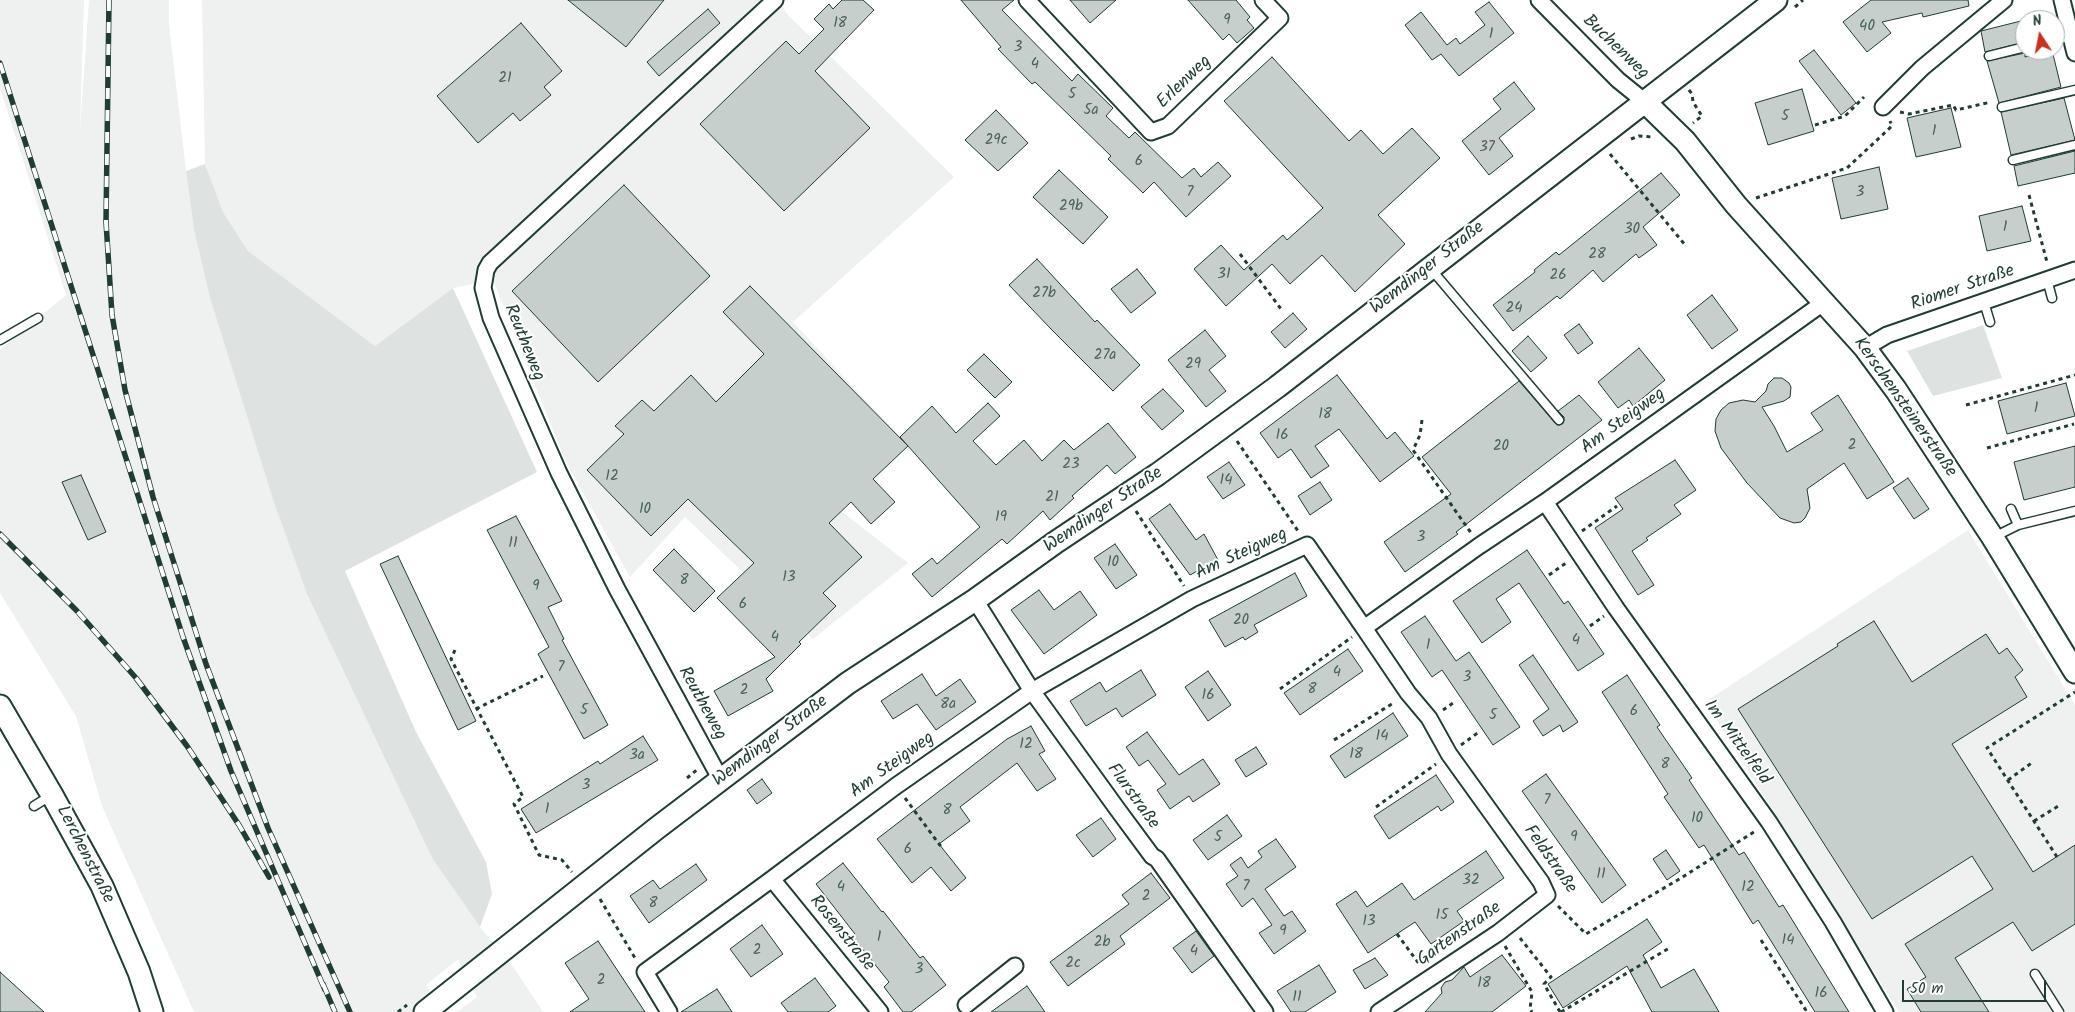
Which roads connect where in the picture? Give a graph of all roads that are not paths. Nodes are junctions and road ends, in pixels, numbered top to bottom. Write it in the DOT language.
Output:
graph roads {
  1 [pos="775,0"];
  2 [pos="1263,0"];
  3 [pos="1539,0"];
  4 [pos="1776,0"];
  5 [pos="2004,0"];
  6 [pos="2062,0"];
  7 [pos="1037,3"];
  8 [pos="2071,36"];
  9 [pos="2065,38"];
  10 [pos="2015,50"];
  11 [pos="2075,53"];
  12 [pos="1989,56"];
  13 [pos="2075,90"];
  14 [pos="1644,101"];
  15 [pos="1883,107"];
  16 [pos="2002,107"];
  17 [pos="2075,145"];
  18 [pos="2013,160"];
  19 [pos="1430,267"];
  20 [pos="2075,270"];
  21 [pos="2049,278"];
  22 [pos="2052,298"];
  23 [pos="1984,302"];
  24 [pos="1823,303"];
  25 [pos="38,318"];
  26 [pos="1990,322"];
  27 [pos="0,340"];
  28 [pos="1865,348"];
  29 [pos="1559,420"];
  30 [pos="1546,502"];
  31 [pos="2011,509"];
  32 [pos="2075,511"];
  33 [pos="2018,525"];
  34 [pos="1993,538"];
  35 [pos="976,600"];
  36 [pos="1364,628"];
  37 [pos="2075,672"];
  38 [pos="1032,692"];
  39 [pos="0,706"];
  40 [pos="721,780"];
  41 [pos="52,795"];
  42 [pos="34,806"];
  43 [pos="772,879"];
  44 [pos="1547,896"];
  45 [pos="1015,966"];
  46 [pos="2035,974"];
  47 [pos="1395,1007"];
  48 [pos="965,1010"];
  49 [pos="152,1012"];
  50 [pos="425,1012"];
  51 [pos="669,1012"];
  52 [pos="880,1012"];
  53 [pos="1265,1012"];
  54 [pos="1379,1012"];
  55 [pos="1885,1012"];
  56 [pos="2059,1012"];
  1 -- 40 [label="street, Reutheweg"];
  2 -- 7 [label="street, Erlenweg"];
  3 -- 14 [label="street, Buchenweg"];
  4 -- 14 [label="main road, Wemdinger Straße"];
  5 -- 15 [label="street"];
  6 -- 8 [label="street"];
  8 -- 9 [label="lane"];
  8 -- 11 [label="street"];
  10 -- 12 [label="lane"];
  13 -- 16 [label="lane"];
  14 -- 19 [label="main road, Wemdinger Straße"];
  14 -- 24 [label="main road, Kerschensteinerstraße"];
  17 -- 18 [label="lane"];
  19 -- 29 [label="lane"];
  19 -- 35 [label="main road, Wemdinger Straße"];
  20 -- 21 [label="street, Riomer Straße"];
  21 -- 22 [label="lane"];
  21 -- 23 [label="street, Riomer Straße"];
  23 -- 26 [label="lane"];
  23 -- 28 [label="street, Riomer Straße"];
  24 -- 28 [label="main road, Kerschensteinerstraße"];
  24 -- 30 [label="street, Am Steigweg"];
  25 -- 27 [label="lane"];
  28 -- 34 [label="main road, Kerschensteinerstraße"];
  30 -- 36 [label="street, Am Steigweg"];
  30 -- 55 [label="street, Im Mittelfeld"];
  31 -- 33 [label="lane"];
  32 -- 33 [label="lane"];
  33 -- 34 [label="lane"];
  34 -- 37 [label="main road, Kerschensteinerstraße"];
  35 -- 38 [label="street, Flurstraße"];
  35 -- 40 [label="main road, Wemdinger Straße"];
  36 -- 38 [label="street, Am Steigweg"];
  36 -- 44 [label="street, Feldstraße"];
  38 -- 43 [label="street, Am Steigweg"];
  38 -- 53 [label="street, Flurstraße"];
  39 -- 41 [label="main road, Lerchenstraße"];
  40 -- 50 [label="main road, Wemdinger Straße"];
  41 -- 42 [label="lane"];
  41 -- 49 [label="main road, Lerchenstraße"];
  43 -- 51 [label="street, Am Steigweg"];
  43 -- 52 [label="street, Rosenstraße"];
  44 -- 47 [label="street, Gartenstraße"];
  45 -- 48 [label="street"];
  46 -- 56 [label="lane"];
  47 -- 54 [label="street, Gartenstraße"];
}
